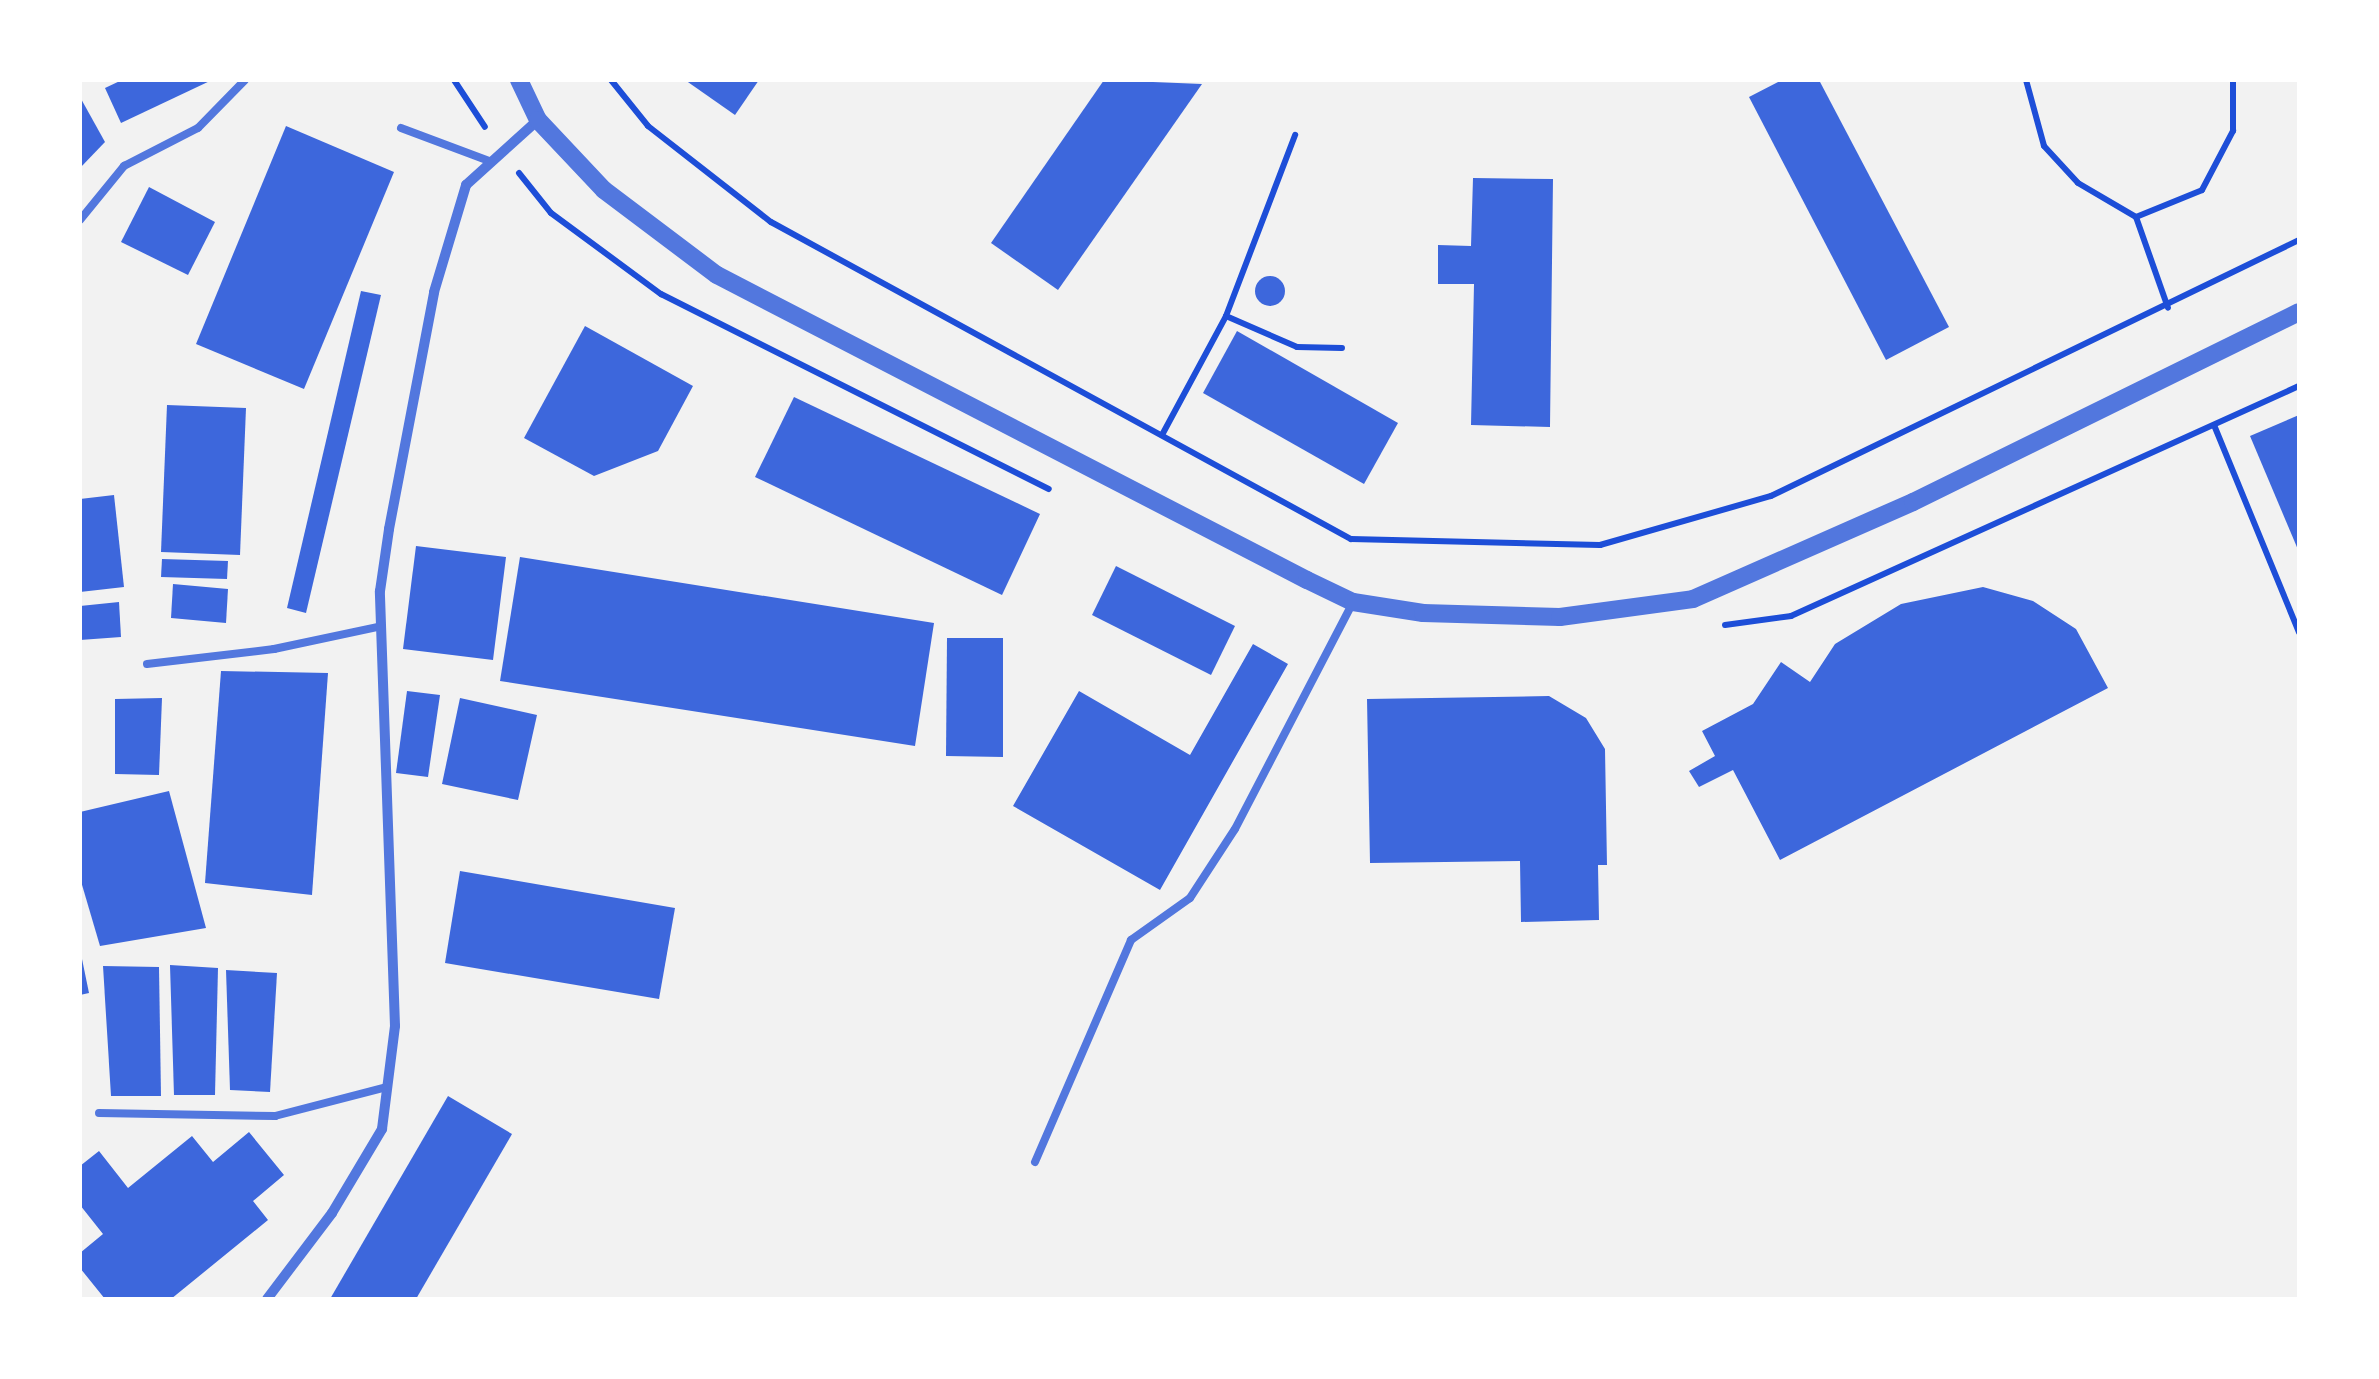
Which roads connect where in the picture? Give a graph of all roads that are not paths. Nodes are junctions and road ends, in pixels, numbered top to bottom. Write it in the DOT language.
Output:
graph roads {
  1 [pos="245,80"];
  2 [pos="519,80"];
  3 [pos="538,120"];
  4 [pos="402,128"];
  5 [pos="492,162"];
  6 [pos="80,220"];
  7 [pos="2299,312"];
  8 [pos="1354,602"];
  9 [pos="382,626"];
  10 [pos="147,664"];
  11 [pos="387,1087"];
  12 [pos="98,1113"];
  13 [pos="1035,1162"];
  14 [pos="267,1299"];
  1 -- 6 [label="lane"];
  2 -- 3 [label="street"];
  3 -- 5 [label="street"];
  3 -- 8 [label="street"];
  4 -- 5 [label="lane"];
  5 -- 9 [label="street"];
  7 -- 8 [label="street"];
  8 -- 13 [label="lane"];
  9 -- 10 [label="lane"];
  9 -- 11 [label="street"];
  11 -- 12 [label="lane"];
  11 -- 14 [label="street"];
}
